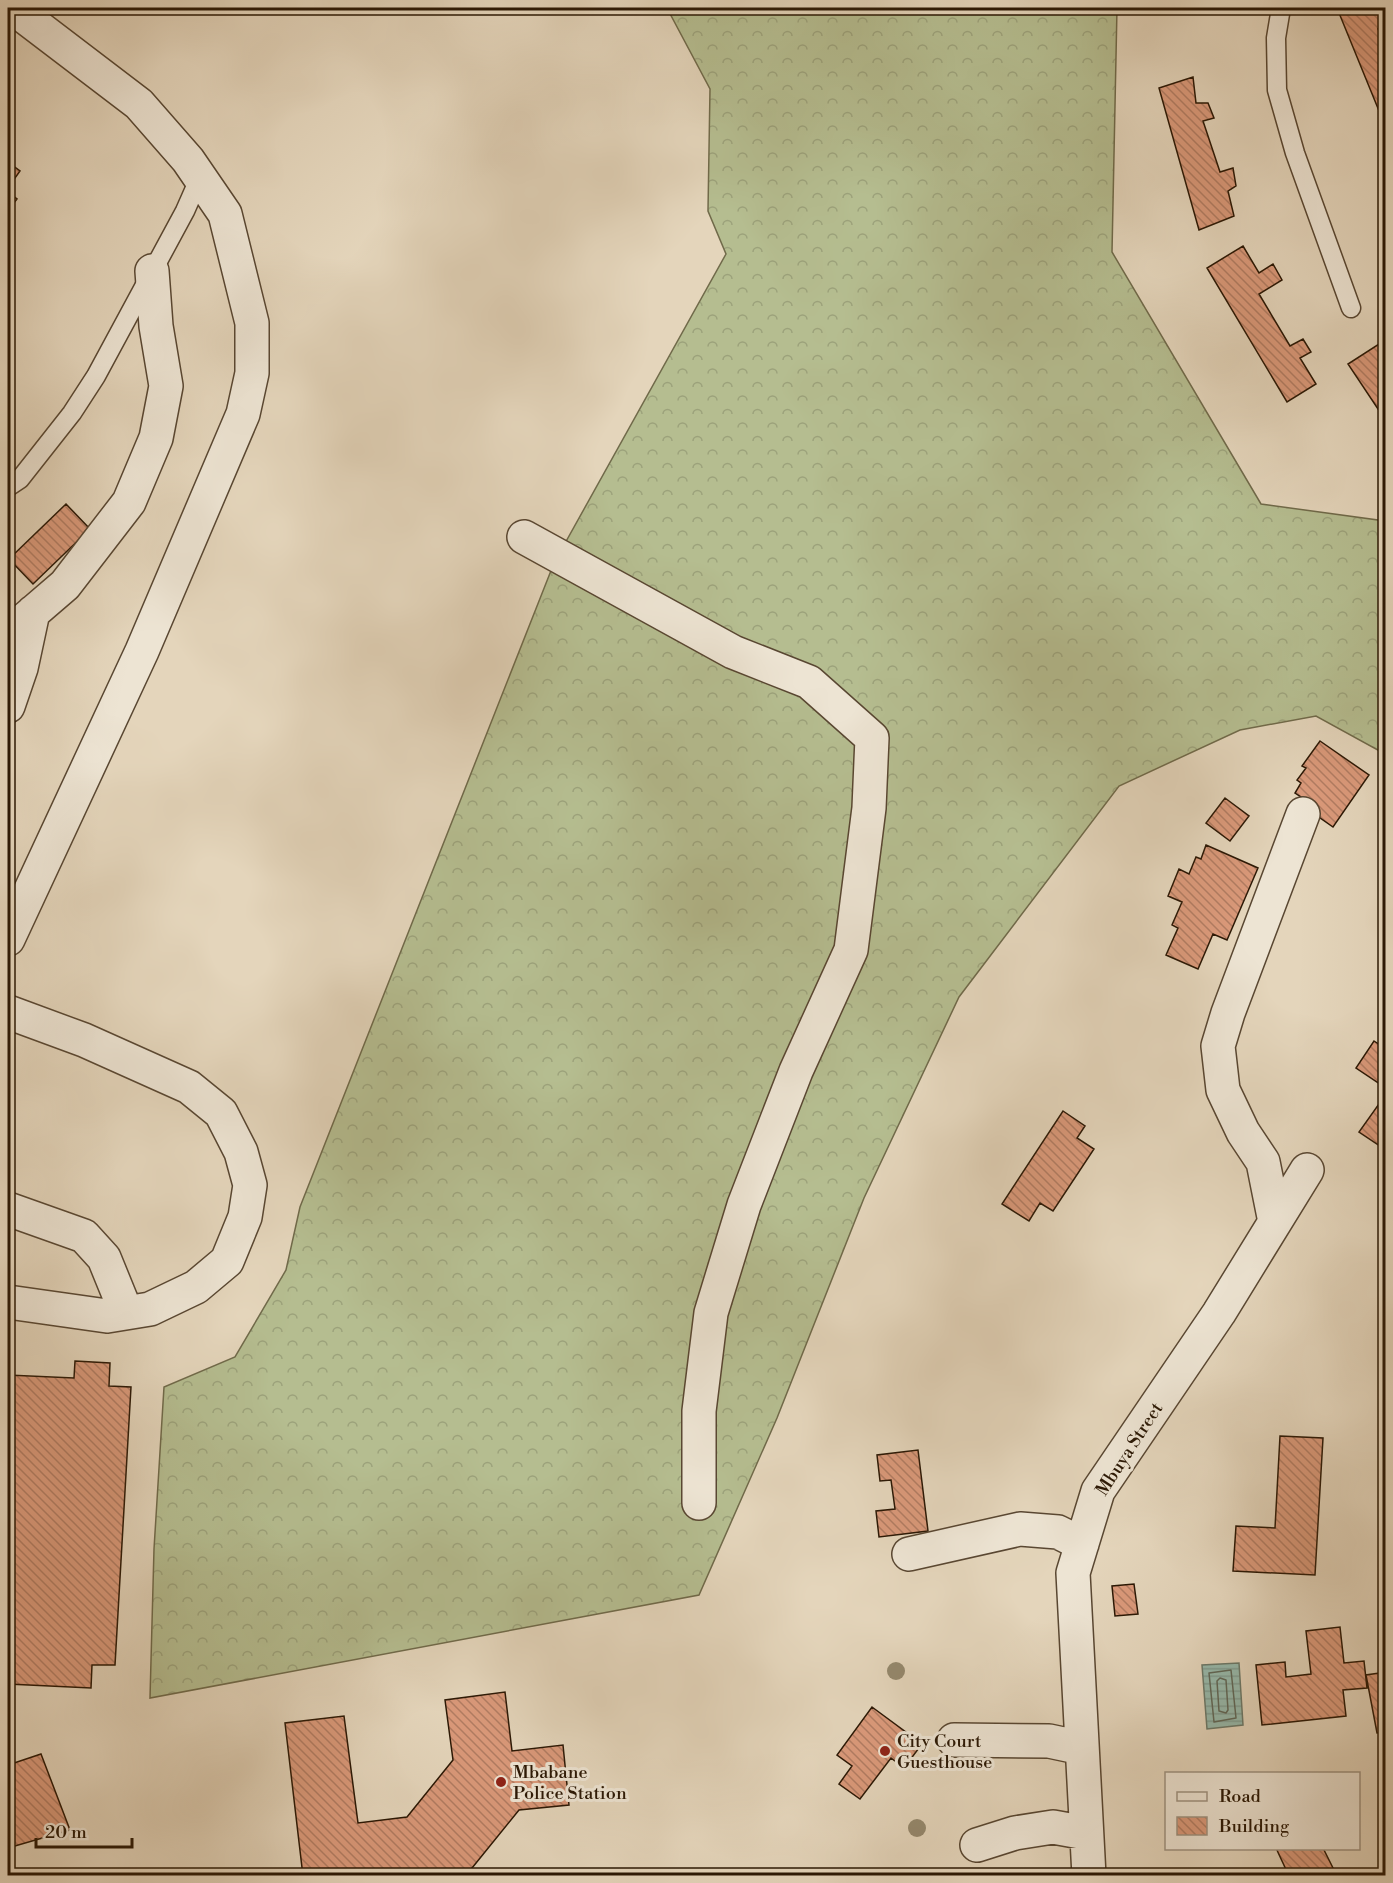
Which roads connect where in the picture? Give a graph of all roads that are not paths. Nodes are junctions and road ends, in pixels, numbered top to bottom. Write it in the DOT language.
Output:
graph roads {
  1 [pos="14,8"];
  2 [pos="1281,8"];
  3 [pos="200,177"];
  4 [pos="152,272"];
  5 [pos="1351,308"];
  6 [pos="8,488"];
  7 [pos="524,537"];
  8 [pos="33,612"];
  9 [pos="8,634"];
  10 [pos="8,706"];
  11 [pos="1303,814"];
  12 [pos="8,939"];
  13 [pos="8,1012"];
  14 [pos="1306,1170"];
  15 [pos="8,1209"];
  16 [pos="1275,1222"];
  17 [pos="8,1302"];
  18 [pos="126,1312"];
  19 [pos="699,1503"];
  20 [pos="1083,1544"];
  21 [pos="909,1554"];
  22 [pos="954,1740"];
  23 [pos="1082,1748"];
  24 [pos="1086,1833"];
  25 [pos="977,1845"];
  26 [pos="1089,1875"];
  1 -- 3 [label="street"];
  2 -- 5 [label="lane"];
  3 -- 4 [label="lane"];
  3 -- 12 [label="street"];
  4 -- 6 [label="lane"];
  4 -- 8 [label="street"];
  7 -- 19 [label="street"];
  8 -- 9 [label="street"];
  8 -- 10 [label="street"];
  11 -- 16 [label="street"];
  13 -- 18 [label="street"];
  14 -- 16 [label="street, Mbuya Street"];
  15 -- 18 [label="street"];
  16 -- 20 [label="street, Mbuya Street"];
  17 -- 18 [label="street"];
  20 -- 21 [label="street"];
  20 -- 23 [label="street, Mbuya Street"];
  22 -- 23 [label="street"];
  23 -- 24 [label="street, Mbuya Street"];
  24 -- 25 [label="street"];
  24 -- 26 [label="street, Mbuya Street"];
}
